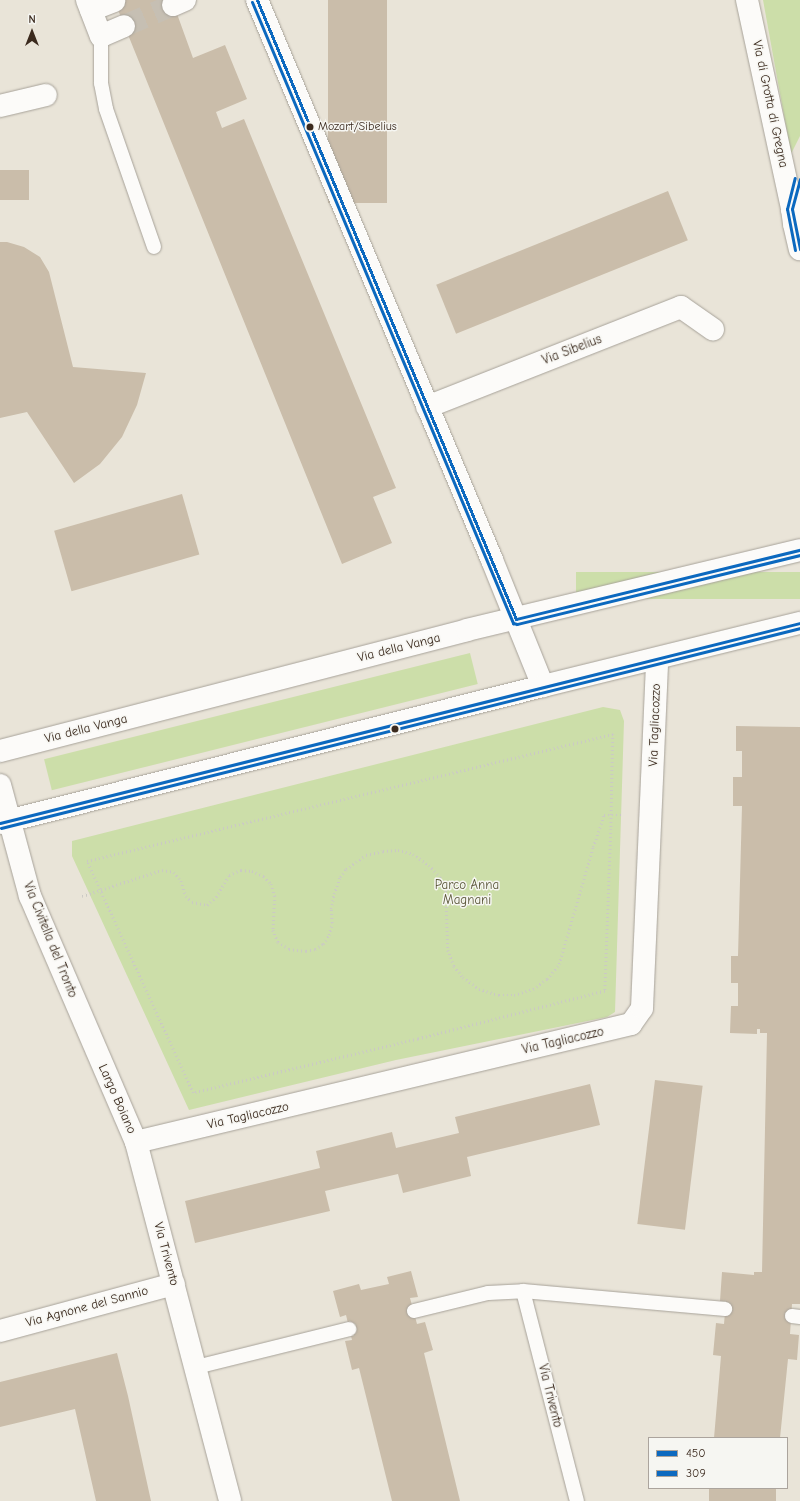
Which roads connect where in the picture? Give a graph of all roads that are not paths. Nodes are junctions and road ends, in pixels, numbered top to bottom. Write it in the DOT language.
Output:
graph roads {
  1 [pos="257,0"];
  2 [pos="747,0"];
  3 [pos="114,1"];
  4 [pos="89,5"];
  5 [pos="124,26"];
  6 [pos="101,36"];
  7 [pos="46,95"];
  8 [pos="0,106"];
  9 [pos="800,178"];
  10 [pos="792,209"];
  11 [pos="154,247"];
  12 [pos="800,250"];
  13 [pos="713,329"];
  14 [pos="427,407"];
  15 [pos="800,550"];
  16 [pos="516,618"];
  17 [pos="800,623"];
  18 [pos="657,659"];
  19 [pos="543,686"];
  20 [pos="0,751"];
  21 [pos="0,785"];
  22 [pos="5,822"];
  23 [pos="99,1056"];
  24 [pos="136,1142"];
  25 [pos="174,1284"];
  26 [pos="523,1291"];
  27 [pos="725,1309"];
  28 [pos="414,1311"];
  29 [pos="349,1329"];
  30 [pos="0,1331"];
  31 [pos="196,1367"];
  32 [pos="230,1501"];
  33 [pos="577,1501"];
  1 -- 14 [label="street"];
  2 -- 10 [label="street, Via di Grotta di Gregna"];
  3 -- 4 [label="street"];
  4 -- 6 [label="street"];
  5 -- 6 [label="street"];
  6 -- 11 [label="lane"];
  7 -- 8 [label="street"];
  9 -- 10 [label="street"];
  10 -- 12 [label="street, Via di Grotta di Gregna"];
  13 -- 14 [label="street, Via Sibelius"];
  14 -- 16 [label="street"];
  15 -- 16 [label="street, Via della Vanga"];
  16 -- 19 [label="street"];
  16 -- 20 [label="street, Via della Vanga"];
  17 -- 18 [label="street"];
  18 -- 19 [label="street"];
  18 -- 24 [label="street, Via Tagliacozzo"];
  19 -- 22 [label="street"];
  21 -- 22 [label="street, Via Civitella del Tronto"];
  22 -- 23 [label="street, Via Civitella del Tronto"];
  23 -- 24 [label="street, Largo Boiano"];
  24 -- 25 [label="street, Via Trivento"];
  25 -- 30 [label="street, Via Agnone del Sannio"];
  25 -- 31 [label="street, Via Trivento"];
  26 -- 27 [label="lane"];
  26 -- 28 [label="lane"];
  26 -- 33 [label="lane, Via Trivento"];
  29 -- 31 [label="lane"];
  31 -- 32 [label="street, Via Trivento"];
}
